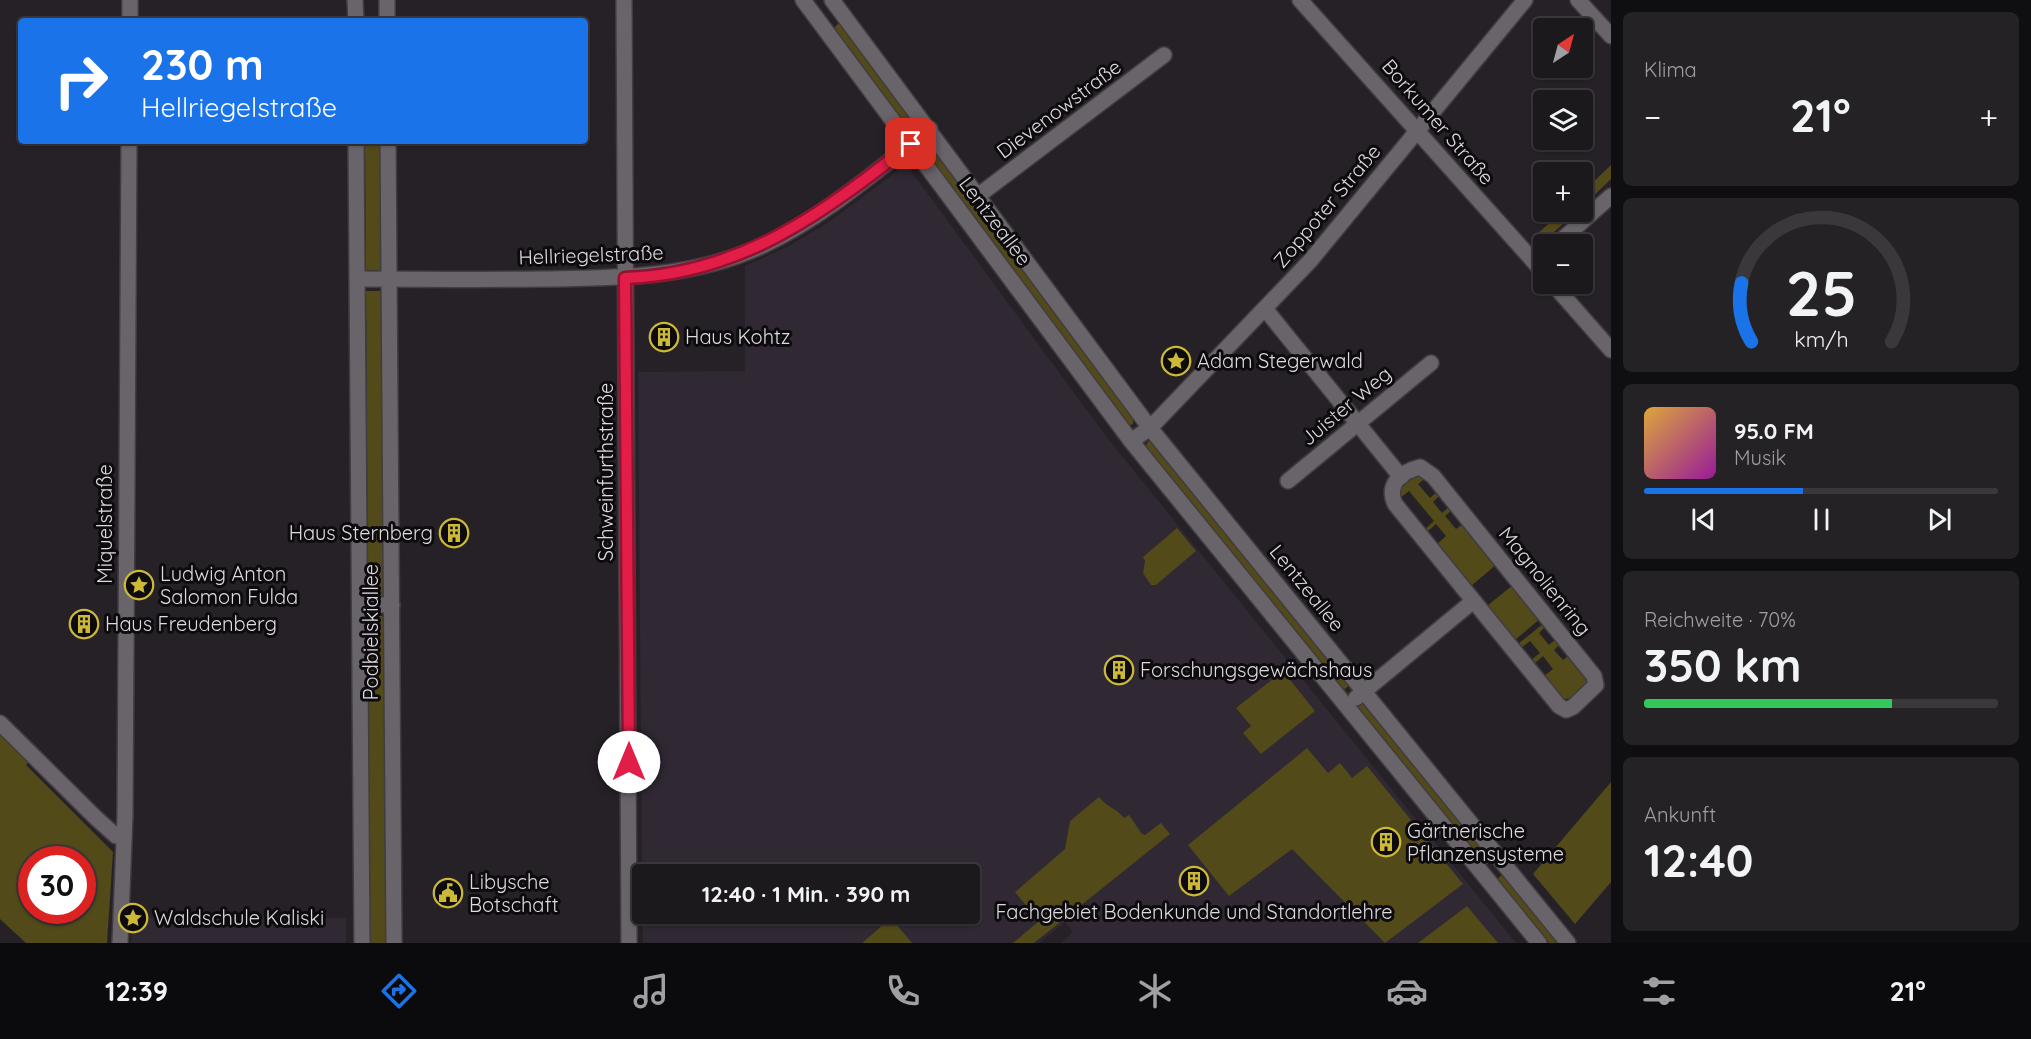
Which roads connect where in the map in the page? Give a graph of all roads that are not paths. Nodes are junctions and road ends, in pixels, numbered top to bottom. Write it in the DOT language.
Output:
graph roads {
  1 [pos="130,0"];
  2 [pos="355,0"];
  3 [pos="387,0"];
  4 [pos="624,0"];
  5 [pos="803,0"];
  6 [pos="832,0"];
  7 [pos="1300,0"];
  8 [pos="1525,0"];
  9 [pos="1578,0"];
  10 [pos="842,14"];
  11 [pos="130,18"];
  12 [pos="356,18"];
  13 [pos="387,18"];
  14 [pos="823,27"];
  15 [pos="1611,36"];
  16 [pos="1164,55"];
  17 [pos="930,129"];
  18 [pos="1417,129"];
  19 [pos="129,144"];
  20 [pos="356,144"];
  21 [pos="388,144"];
  22 [pos="911,144"];
  23 [pos="979,195"];
  24 [pos="1611,195"];
  25 [pos="1568,234"];
  26 [pos="1533,255"];
  27 [pos="625,278"];
  28 [pos="357,279"];
  29 [pos="389,279"];
  30 [pos="1562,294"];
  31 [pos="1266,310"];
  32 [pos="1611,350"];
  33 [pos="1431,363"];
  34 [pos="1358,424"];
  35 [pos="1150,428"];
  36 [pos="1131,441"];
  37 [pos="1401,477"];
  38 [pos="1288,481"];
  39 [pos="1472,602"];
  40 [pos="360,605"];
  41 [pos="392,605"];
  42 [pos="1364,692"];
  43 [pos="1347,706"];
  44 [pos="0,723"];
  45 [pos="124,836"];
  46 [pos="1501,861"];
  47 [pos="1485,876"];
  48 [pos="120,943"];
  49 [pos="362,943"];
  50 [pos="394,943"];
  51 [pos="629,943"];
  52 [pos="1539,943"];
  53 [pos="1568,943"];
  1 -- 11 [label="street"];
  2 -- 12 [label="street"];
  3 -- 13 [label="street"];
  4 -- 27 [label="street, Schweinfurthstraße"];
  5 -- 14 [label="street, Lentzeallee"];
  6 -- 10 [label="street, Lentzeallee"];
  7 -- 18 [label="street, Borkumer Straße"];
  8 -- 18 [label="street, Zoppoter Straße"];
  9 -- 15 [label="street"];
  10 -- 14 [label="street"];
  10 -- 17 [label="street, Lentzeallee"];
  14 -- 22 [label="street, Lentzeallee"];
  16 -- 23 [label="street, Dievenowstraße"];
  17 -- 22 [label="street, Hellriegelstraße"];
  17 -- 23 [label="street, Lentzeallee"];
  18 -- 26 [label="street, Borkumer Straße"];
  18 -- 31 [label="street, Zoppoter Straße"];
  19 -- 45 [label="street, Miquelstraße"];
  20 -- 28 [label="street, Podbielskiallee"];
  21 -- 29 [label="street, Podbielskiallee"];
  22 -- 27 [label="street, Hellriegelstraße"];
  22 -- 36 [label="street, Lentzeallee"];
  23 -- 35 [label="street, Lentzeallee"];
  24 -- 25 [label="street"];
  27 -- 29 [label="street, Hellriegelstraße"];
  27 -- 51 [label="street, Schweinfurthstraße"];
  28 -- 29 [label="street, Hellriegelstraße"];
  28 -- 40 [label="street, Podbielskiallee"];
  29 -- 41 [label="street, Podbielskiallee"];
  30 -- 32 [label="street"];
  31 -- 34 [label="street"];
  31 -- 35 [label="street, Zoppoter Straße"];
  33 -- 34 [label="street, Juister Weg"];
  34 -- 37 [label="street"];
  34 -- 38 [label="street, Juister Weg"];
  35 -- 36 [label="street"];
  35 -- 42 [label="street, Lentzeallee"];
  36 -- 43 [label="street, Lentzeallee"];
  37 -- 39 [label="street, Magnolienring"];
  37 -- 39 [label="street, Magnolienring"];
  39 -- 42 [label="street"];
  40 -- 41 [label="street"];
  40 -- 49 [label="street, Podbielskiallee"];
  41 -- 50 [label="street, Podbielskiallee"];
  42 -- 43 [label="street"];
  42 -- 46 [label="street, Lentzeallee"];
  43 -- 47 [label="street, Lentzeallee"];
  44 -- 45 [label="street"];
  45 -- 48 [label="street, Miquelstraße"];
  46 -- 47 [label="street"];
  46 -- 53 [label="street, Lentzeallee"];
  47 -- 52 [label="street, Lentzeallee"];
}
